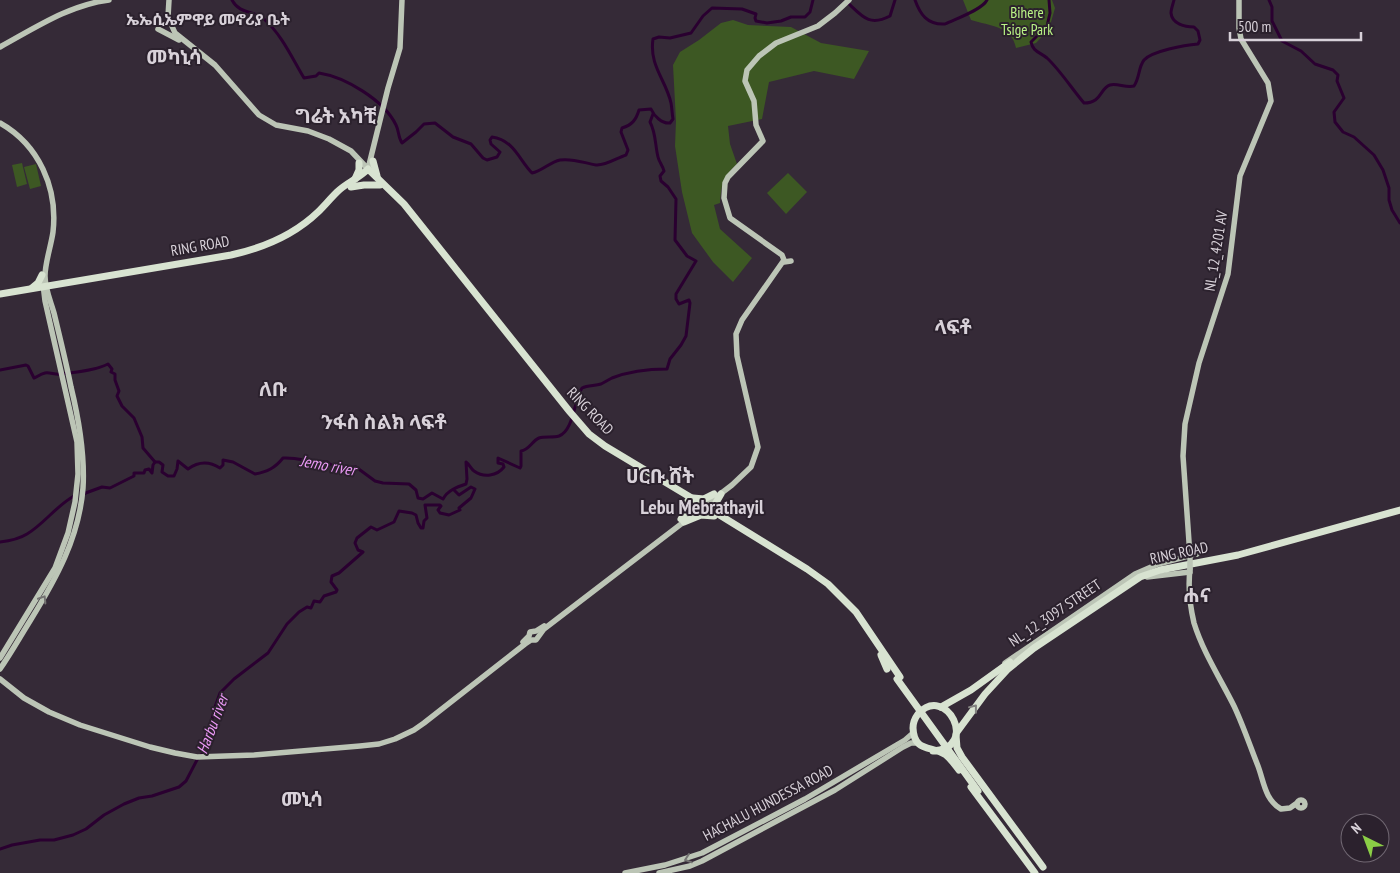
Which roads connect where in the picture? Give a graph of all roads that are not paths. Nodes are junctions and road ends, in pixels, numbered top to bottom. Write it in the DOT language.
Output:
graph roads {
  1 [pos="93,0"];
  2 [pos="109,0"];
  3 [pos="167,0"];
  4 [pos="403,0"];
  5 [pos="1240,0"];
  6 [pos="845,3"];
  7 [pos="158,28"];
  8 [pos="179,40"];
  9 [pos="0,46"];
  10 [pos="0,124"];
  11 [pos="373,159"];
  12 [pos="359,161"];
  13 [pos="366,173"];
  14 [pos="379,182"];
  15 [pos="350,185"];
  16 [pos="783,260"];
  17 [pos="791,261"];
  18 [pos="44,274"];
  19 [pos="56,284"];
  20 [pos="45,288"];
  21 [pos="30,289"];
  22 [pos="0,296"];
  23 [pos="65,373"];
  24 [pos="79,494"];
  25 [pos="717,494"];
  26 [pos="689,499"];
  27 [pos="701,506"];
  28 [pos="1400,509"];
  29 [pos="715,514"];
  30 [pos="682,520"];
  31 [pos="71,534"];
  32 [pos="1189,546"];
  33 [pos="1191,555"];
  34 [pos="1189,571"];
  35 [pos="1202,640"];
  36 [pos="882,653"];
  37 [pos="0,658"];
  38 [pos="1020,660"];
  39 [pos="895,664"];
  40 [pos="1,668"];
  41 [pos="887,669"];
  42 [pos="1,676"];
  43 [pos="961,696"];
  44 [pos="941,707"];
  45 [pos="913,733"];
  46 [pos="956,733"];
  47 [pos="918,743"];
  48 [pos="933,750"];
  49 [pos="980,790"];
  50 [pos="806,802"];
  51 [pos="1296,806"];
  52 [pos="725,845"];
  53 [pos="1019,851"];
  54 [pos="1045,870"];
  55 [pos="625,873"];
  56 [pos="659,873"];
  57 [pos="1035,873"];
  1 -- 9 [label="main road"];
  2 -- 9 [label="main road"];
  3 -- 8 [label="main road"];
  3 -- 12 [label="main road"];
  4 -- 11 [label="main road"];
  5 -- 32 [label="main road, NL_12_4201 AV"];
  6 -- 16 [label="main road"];
  7 -- 8 [label="main road"];
  8 -- 12 [label="main road"];
  10 -- 18 [label="main road"];
  11 -- 12 [label="main road"];
  11 -- 13 [label="main road"];
  11 -- 14 [label="highway"];
  12 -- 13 [label="main road"];
  12 -- 15 [label="highway"];
  13 -- 14 [label="highway, RING ROAD"];
  13 -- 15 [label="highway, RING ROAD"];
  14 -- 15 [label="highway"];
  14 -- 26 [label="highway, RING ROAD"];
  15 -- 19 [label="highway, RING ROAD"];
  15 -- 20 [label="highway, RING ROAD"];
  16 -- 17 [label="main road"];
  16 -- 25 [label="main road"];
  18 -- 19 [label="highway"];
  18 -- 20 [label="main road"];
  18 -- 21 [label="highway"];
  19 -- 20 [label="highway, RING ROAD"];
  20 -- 21 [label="highway, RING ROAD"];
  20 -- 22 [label="highway, RING ROAD"];
  20 -- 23 [label="main road"];
  21 -- 22 [label="highway, RING ROAD"];
  23 -- 24 [label="main road"];
  23 -- 24 [label="main road"];
  24 -- 31 [label="main road"];
  24 -- 31 [label="main road"];
  25 -- 26 [label="highway"];
  25 -- 27 [label="main road"];
  25 -- 29 [label="highway"];
  26 -- 27 [label="highway, RING ROAD"];
  26 -- 30 [label="highway"];
  27 -- 29 [label="highway, RING ROAD"];
  27 -- 30 [label="main road"];
  28 -- 38 [label="highway, RING ROAD"];
  28 -- 43 [label="highway, RING ROAD"];
  29 -- 30 [label="highway"];
  29 -- 36 [label="highway, RING ROAD"];
  30 -- 42 [label="main road"];
  31 -- 37 [label="main road"];
  40 -- 31 [label="main road, one-way"];
  32 -- 33 [label="main road"];
  32 -- 33 [label="main road"];
  33 -- 34 [label="main road, bridge"];
  33 -- 43 [label="main road, NL_12_3097 STREET"];
  34 -- 35 [label="main road"];
  34 -- 35 [label="main road"];
  34 -- 38 [label="main road"];
  35 -- 51 [label="main road"];
  36 -- 39 [label="highway"];
  36 -- 41 [label="highway"];
  36 -- 49 [label="highway, RING ROAD, bridge"];
  46 -- 38 [label="highway, RING ROAD, one-way"];
  40 -- 42 [label="main road"];
  43 -- 44 [label="highway, RING ROAD"];
  44 -- 45 [label="highway"];
  44 -- 46 [label="highway"];
  45 -- 47 [label="highway"];
  45 -- 50 [label="main road, HACHALU HUNDESSA ROAD"];
  46 -- 48 [label="highway"];
  46 -- 54 [label="highway"];
  47 -- 48 [label="highway"];
  47 -- 50 [label="main road"];
  48 -- 53 [label="highway"];
  49 -- 53 [label="highway"];
  49 -- 54 [label="highway"];
  50 -- 52 [label="main road, HACHALU HUNDESSA ROAD"];
  52 -- 55 [label="main road, HACHALU HUNDESSA ROAD, one-way"];
  52 -- 56 [label="main road"];
  53 -- 57 [label="highway"];
}
